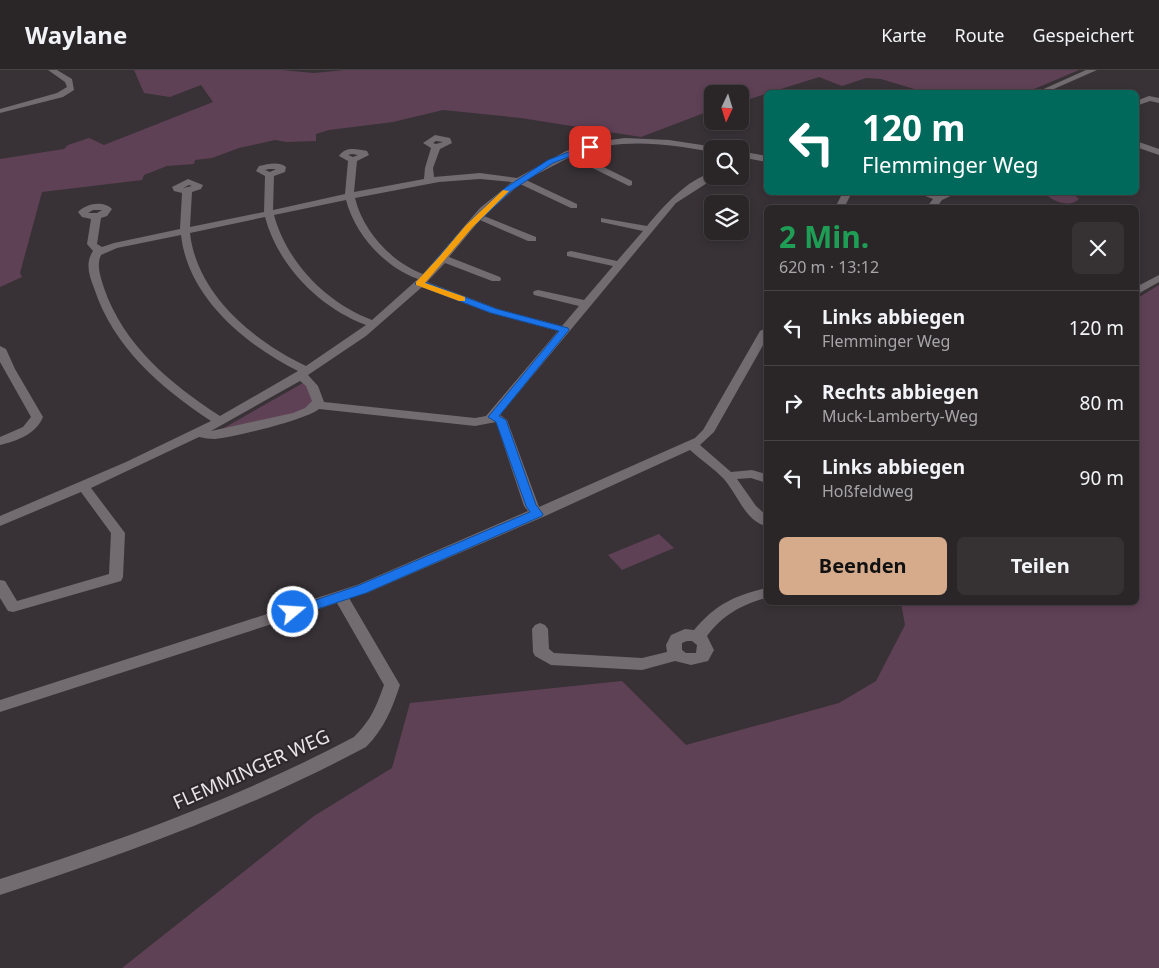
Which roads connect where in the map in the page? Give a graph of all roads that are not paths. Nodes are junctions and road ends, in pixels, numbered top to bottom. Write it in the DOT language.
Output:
graph roads {
  1 [pos="52,70"];
  2 [pos="1093,70"];
  3 [pos="1046,90"];
  4 [pos="1159,100"];
  5 [pos="1139,103"];
  6 [pos="0,111"];
  7 [pos="1139,145"];
  8 [pos="436,147"];
  9 [pos="704,149"];
  10 [pos="1159,152"];
  11 [pos="569,153"];
  12 [pos="749,156"];
  13 [pos="764,159"];
  14 [pos="353,160"];
  15 [pos="270,175"];
  16 [pos="429,181"];
  17 [pos="519,181"];
  18 [pos="704,181"];
  19 [pos="629,183"];
  20 [pos="187,192"];
  21 [pos="929,195"];
  22 [pos="947,195"];
  23 [pos="349,196"];
  24 [pos="939,198"];
  25 [pos="933,205"];
  26 [pos="574,206"];
  27 [pos="269,213"];
  28 [pos="96,216"];
  29 [pos="478,217"];
  30 [pos="604,220"];
  31 [pos="650,229"];
  32 [pos="185,231"];
  33 [pos="532,239"];
  34 [pos="101,251"];
  35 [pos="571,254"];
  36 [pos="442,259"];
  37 [pos="620,265"];
  38 [pos="1159,278"];
  39 [pos="496,279"];
  40 [pos="422,281"];
  41 [pos="1139,290"];
  42 [pos="538,293"];
  43 [pos="587,304"];
  44 [pos="372,324"];
  45 [pos="565,330"];
  46 [pos="764,335"];
  47 [pos="0,349"];
  48 [pos="4,370"];
  49 [pos="304,374"];
  50 [pos="316,405"];
  51 [pos="493,417"];
  52 [pos="221,422"];
  53 [pos="200,433"];
  54 [pos="0,441"];
  55 [pos="692,445"];
  56 [pos="728,476"];
  57 [pos="764,478"];
  58 [pos="84,487"];
  59 [pos="538,514"];
  60 [pos="0,520"];
  61 [pos="764,520"];
  62 [pos="0,585"];
  63 [pos="764,594"];
  64 [pos="341,597"];
  65 [pos="540,629"];
  66 [pos="0,706"];
  67 [pos="0,887"];
  1 -- 6 [label="street"];
  2 -- 3 [label="street"];
  4 -- 5 [label="street"];
  7 -- 10 [label="street"];
  8 -- 16 [label="street"];
  9 -- 11 [label="street"];
  11 -- 17 [label="street"];
  11 -- 19 [label="street"];
  12 -- 13 [label="street"];
  14 -- 23 [label="street"];
  15 -- 27 [label="street"];
  16 -- 17 [label="street"];
  16 -- 23 [label="street"];
  17 -- 26 [label="street"];
  17 -- 29 [label="street"];
  18 -- 31 [label="street"];
  20 -- 32 [label="street"];
  21 -- 24 [label="street"];
  22 -- 24 [label="street"];
  23 -- 27 [label="street"];
  23 -- 40 [label="street"];
  24 -- 25 [label="street"];
  27 -- 32 [label="street"];
  27 -- 44 [label="street"];
  28 -- 34 [label="street"];
  29 -- 33 [label="street"];
  29 -- 36 [label="street"];
  30 -- 31 [label="street"];
  31 -- 37 [label="street"];
  32 -- 34 [label="street"];
  32 -- 49 [label="street"];
  34 -- 52 [label="street"];
  35 -- 37 [label="street"];
  36 -- 39 [label="street"];
  36 -- 40 [label="street"];
  37 -- 43 [label="street"];
  38 -- 41 [label="street"];
  40 -- 44 [label="street"];
  40 -- 45 [label="street"];
  42 -- 43 [label="street"];
  43 -- 45 [label="street"];
  44 -- 49 [label="street"];
  45 -- 51 [label="street"];
  46 -- 55 [label="street"];
  47 -- 48 [label="street"];
  48 -- 54 [label="street"];
  49 -- 50 [label="street"];
  49 -- 52 [label="street"];
  50 -- 51 [label="street"];
  50 -- 53 [label="street"];
  51 -- 59 [label="street"];
  52 -- 53 [label="street"];
  53 -- 58 [label="street"];
  55 -- 56 [label="street"];
  55 -- 59 [label="street"];
  56 -- 57 [label="street"];
  56 -- 61 [label="street"];
  58 -- 60 [label="street"];
  58 -- 62 [label="street"];
  59 -- 64 [label="street"];
  63 -- 65 [label="street"];
  64 -- 66 [label="street"];
  64 -- 67 [label="street, FLEMMINGER WEG"];
}
